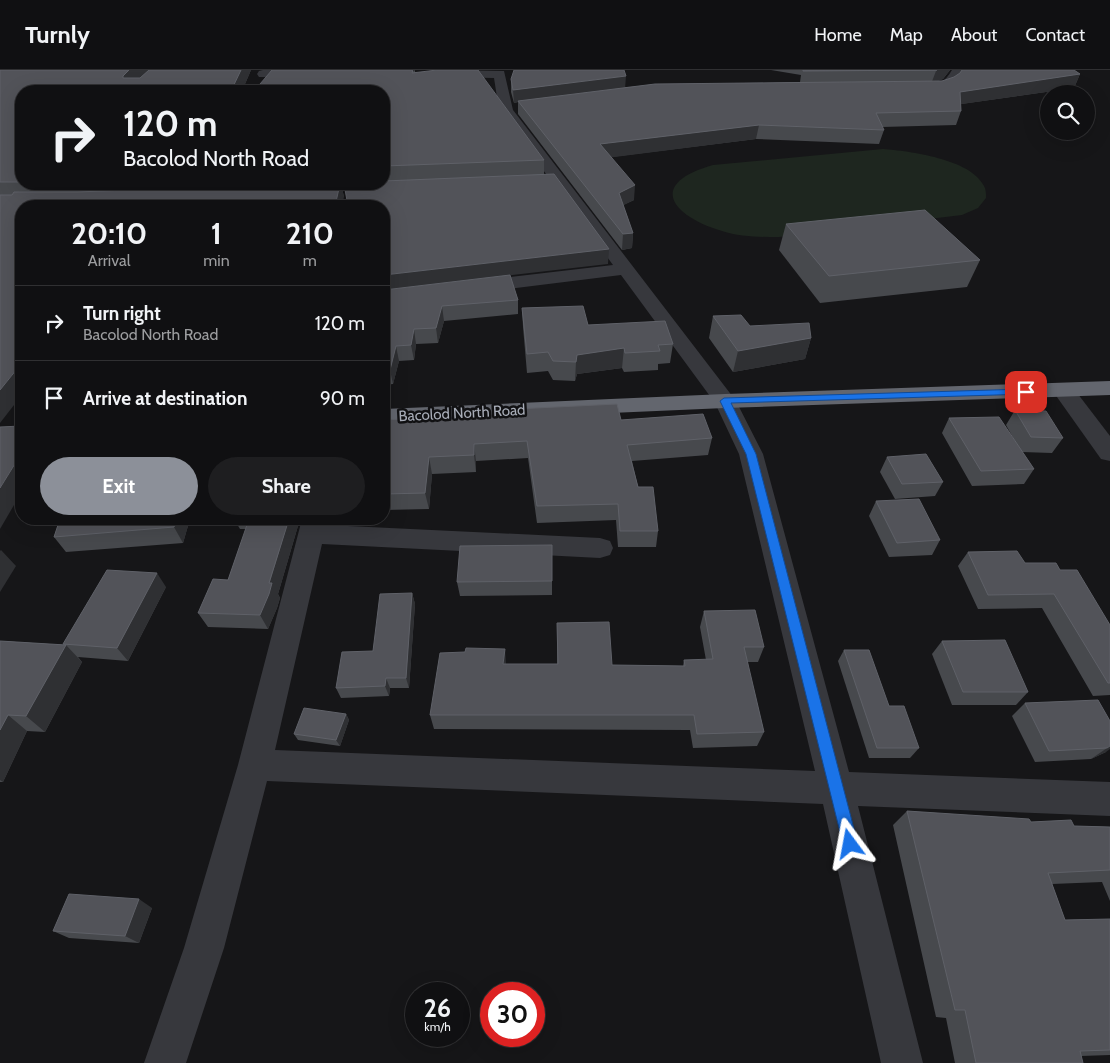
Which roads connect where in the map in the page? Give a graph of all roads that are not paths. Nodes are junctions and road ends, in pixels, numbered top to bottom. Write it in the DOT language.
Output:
graph roads {
  1 [pos="958,70"];
  2 [pos="264,72"];
  3 [pos="321,74"];
  4 [pos="426,74"];
  5 [pos="255,85"];
  6 [pos="904,90"];
  7 [pos="526,108"];
  8 [pos="506,110"];
  9 [pos="561,181"];
  10 [pos="542,182"];
  11 [pos="624,269"];
  12 [pos="461,288"];
  13 [pos="1110,388"];
  14 [pos="1063,390"];
  15 [pos="724,401"];
  16 [pos="390,416"];
  17 [pos="1110,453"];
  18 [pos="313,527"];
  19 [pos="600,548"];
  20 [pos="255,765"];
  21 [pos="837,790"];
  22 [pos="1110,799"];
  23 [pos="165,1063"];
  24 [pos="902,1063"];
  1 -- 6 [label="street"];
  2 -- 3 [label="street"];
  2 -- 5 [label="street"];
  4 -- 8 [label="street"];
  7 -- 8 [label="street"];
  8 -- 9 [label="street"];
  9 -- 10 [label="street"];
  9 -- 11 [label="street"];
  11 -- 12 [label="street"];
  11 -- 15 [label="street"];
  13 -- 14 [label="highway, Bacolod North Road"];
  14 -- 15 [label="highway, Bacolod North Road"];
  14 -- 17 [label="street"];
  15 -- 16 [label="highway, Bacolod North Road"];
  15 -- 21 [label="street"];
  18 -- 19 [label="street"];
  18 -- 20 [label="street"];
  20 -- 21 [label="street"];
  20 -- 23 [label="street"];
  21 -- 22 [label="street"];
  21 -- 24 [label="street"];
}
